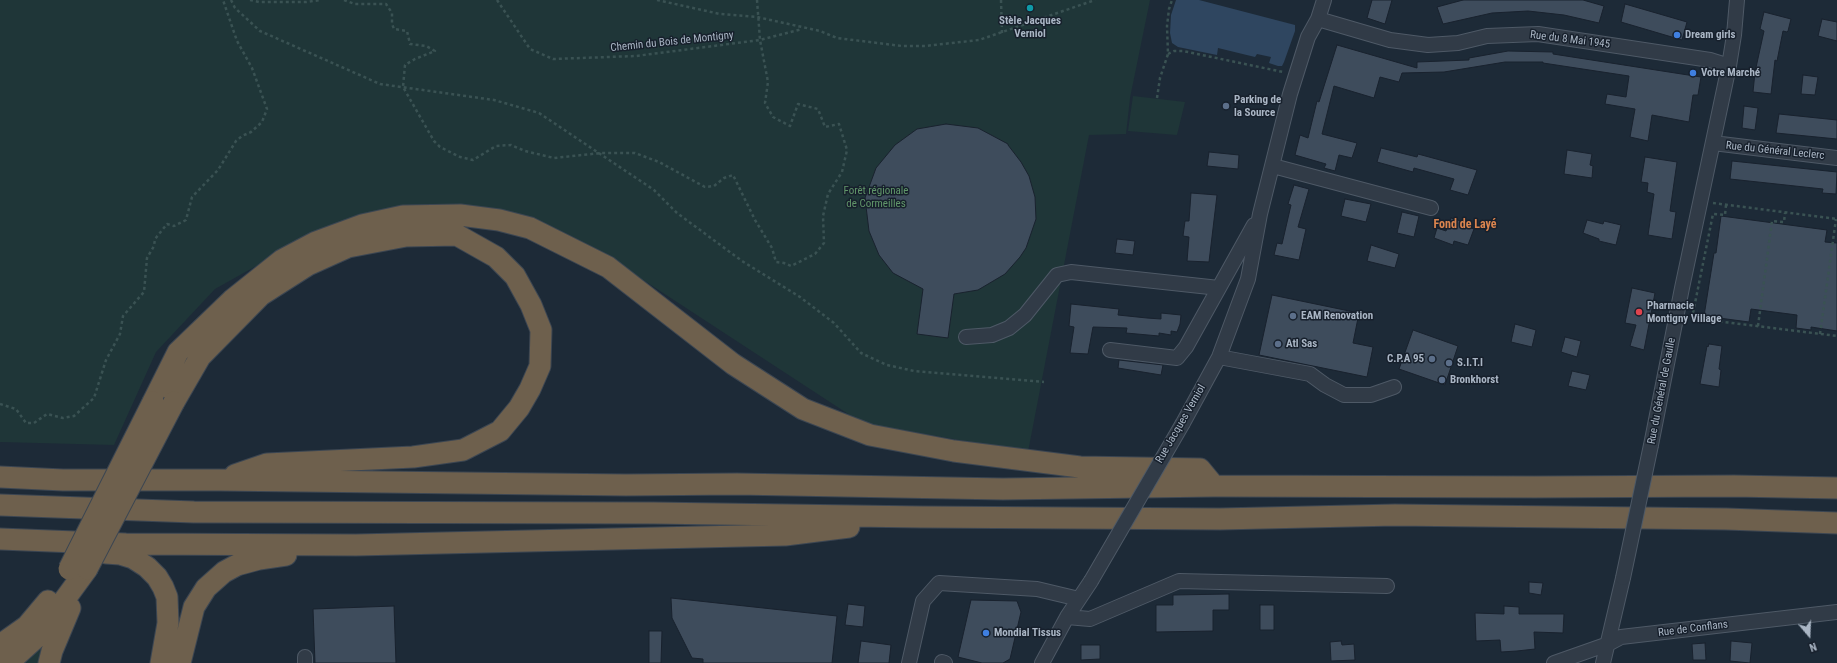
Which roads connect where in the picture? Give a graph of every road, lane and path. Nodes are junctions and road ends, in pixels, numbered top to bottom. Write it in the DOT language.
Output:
graph roads {
  1 [pos="223,0"];
  2 [pos="231,0"];
  3 [pos="250,0"];
  4 [pos="321,0"];
  5 [pos="344,0"];
  6 [pos="497,0"];
  7 [pos="657,0"];
  8 [pos="757,0"];
  9 [pos="1001,0"];
  10 [pos="1095,0"];
  11 [pos="1172,0"];
  12 [pos="1324,0"];
  13 [pos="1737,0"];
  14 [pos="757,17"];
  15 [pos="1318,19"];
  16 [pos="803,28"];
  17 [pos="1002,33"];
  18 [pos="760,40"];
  19 [pos="1168,54"];
  20 [pos="1729,66"];
  21 [pos="1296,75"];
  22 [pos="403,87"];
  23 [pos="1157,98"];
  24 [pos="1712,143"];
  25 [pos="600,153"];
  26 [pos="1837,158"];
  27 [pos="1273,166"];
  28 [pos="1701,201"];
  29 [pos="1726,205"];
  30 [pos="1431,208"];
  31 [pos="1785,213"];
  32 [pos="1260,214"];
  33 [pos="1837,219"];
  34 [pos="1219,288"];
  35 [pos="1758,326"];
  36 [pos="1820,334"];
  37 [pos="1837,336"];
  38 [pos="966,337"];
  39 [pos="1110,350"];
  40 [pos="1219,357"];
  41 [pos="1044,382"];
  42 [pos="1394,387"];
  43 [pos="0,404"];
  44 [pos="0,477"];
  45 [pos="219,480"];
  46 [pos="1214,486"];
  47 [pos="1837,488"];
  48 [pos="0,505"];
  49 [pos="921,517"];
  50 [pos="1837,523"];
  51 [pos="0,539"];
  52 [pos="0,544"];
  53 [pos="356,545"];
  54 [pos="78,569"];
  55 [pos="1387,586"];
  56 [pos="1079,599"];
  57 [pos="1835,616"];
  58 [pos="1067,617"];
  59 [pos="1608,644"];
  60 [pos="0,645"];
  61 [pos="4,663"];
  62 [pos="50,663"];
  63 [pos="161,663"];
  64 [pos="180,663"];
  65 [pos="909,663"];
  66 [pos="1042,663"];
  67 [pos="1554,663"];
  68 [pos="1603,663"];
  1 -- 43 [label="path"];
  2 -- 22 [label="path"];
  3 -- 4 [label="path"];
  5 -- 22 [label="path"];
  6 -- 18 [label="path, Chemin du Bois de Montigny"];
  7 -- 14 [label="path"];
  8 -- 14 [label="path"];
  9 -- 17 [label="path"];
  10 -- 17 [label="path"];
  11 -- 19 [label="path"];
  12 -- 15 [label="street, Rue Jacques Verniol"];
  13 -- 20 [label="street, Rue du Général de Gaulle"];
  14 -- 16 [label="path"];
  14 -- 18 [label="path"];
  15 -- 20 [label="street, Rue du 8 Mai 1945"];
  15 -- 21 [label="street, Rue Jacques Verniol"];
  16 -- 17 [label="path"];
  16 -- 18 [label="path, Chemin du Bois de Montigny"];
  18 -- 25 [label="path"];
  19 -- 21 [label="path"];
  19 -- 23 [label="path"];
  20 -- 24 [label="street, Rue du Général de Gaulle"];
  21 -- 27 [label="street, Rue Jacques Verniol"];
  22 -- 25 [label="path"];
  22 -- 25 [label="path"];
  24 -- 26 [label="street, Rue du Général Leclerc"];
  24 -- 28 [label="street, Rue du Général de Gaulle"];
  25 -- 41 [label="path"];
  27 -- 30 [label="street"];
  27 -- 32 [label="street, Rue Jacques Verniol"];
  28 -- 29 [label="path"];
  28 -- 59 [label="street, Rue du Général de Gaulle, bridge"];
  29 -- 31 [label="path"];
  29 -- 35 [label="path"];
  31 -- 33 [label="path"];
  31 -- 35 [label="path"];
  32 -- 34 [label="street"];
  32 -- 40 [label="street, Rue Jacques Verniol"];
  33 -- 36 [label="path"];
  34 -- 38 [label="street"];
  34 -- 39 [label="street"];
  35 -- 36 [label="path"];
  36 -- 37 [label="path"];
  40 -- 42 [label="street"];
  40 -- 56 [label="street, Rue Jacques Verniol, bridge"];
  44 -- 45 [label="highway"];
  45 -- 46 [label="highway"];
  45 -- 54 [label="highway, bridge"];
  46 -- 47 [label="highway"];
  46 -- 54 [label="highway, bridge"];
  48 -- 49 [label="highway"];
  49 -- 50 [label="highway"];
  49 -- 53 [label="highway"];
  51 -- 53 [label="highway"];
  52 -- 63 [label="highway"];
  53 -- 64 [label="highway"];
  54 -- 60 [label="highway"];
  54 -- 61 [label="highway"];
  54 -- 62 [label="highway"];
  55 -- 58 [label="street"];
  56 -- 58 [label="street, Rue Jacques Verniol"];
  56 -- 65 [label="street"];
  57 -- 59 [label="street, Rue de Conflans"];
  58 -- 66 [label="street, Rue Jacques Verniol"];
  59 -- 67 [label="street, Rue de Conflans"];
  59 -- 68 [label="street, Rue du Général de Gaulle"];
}
